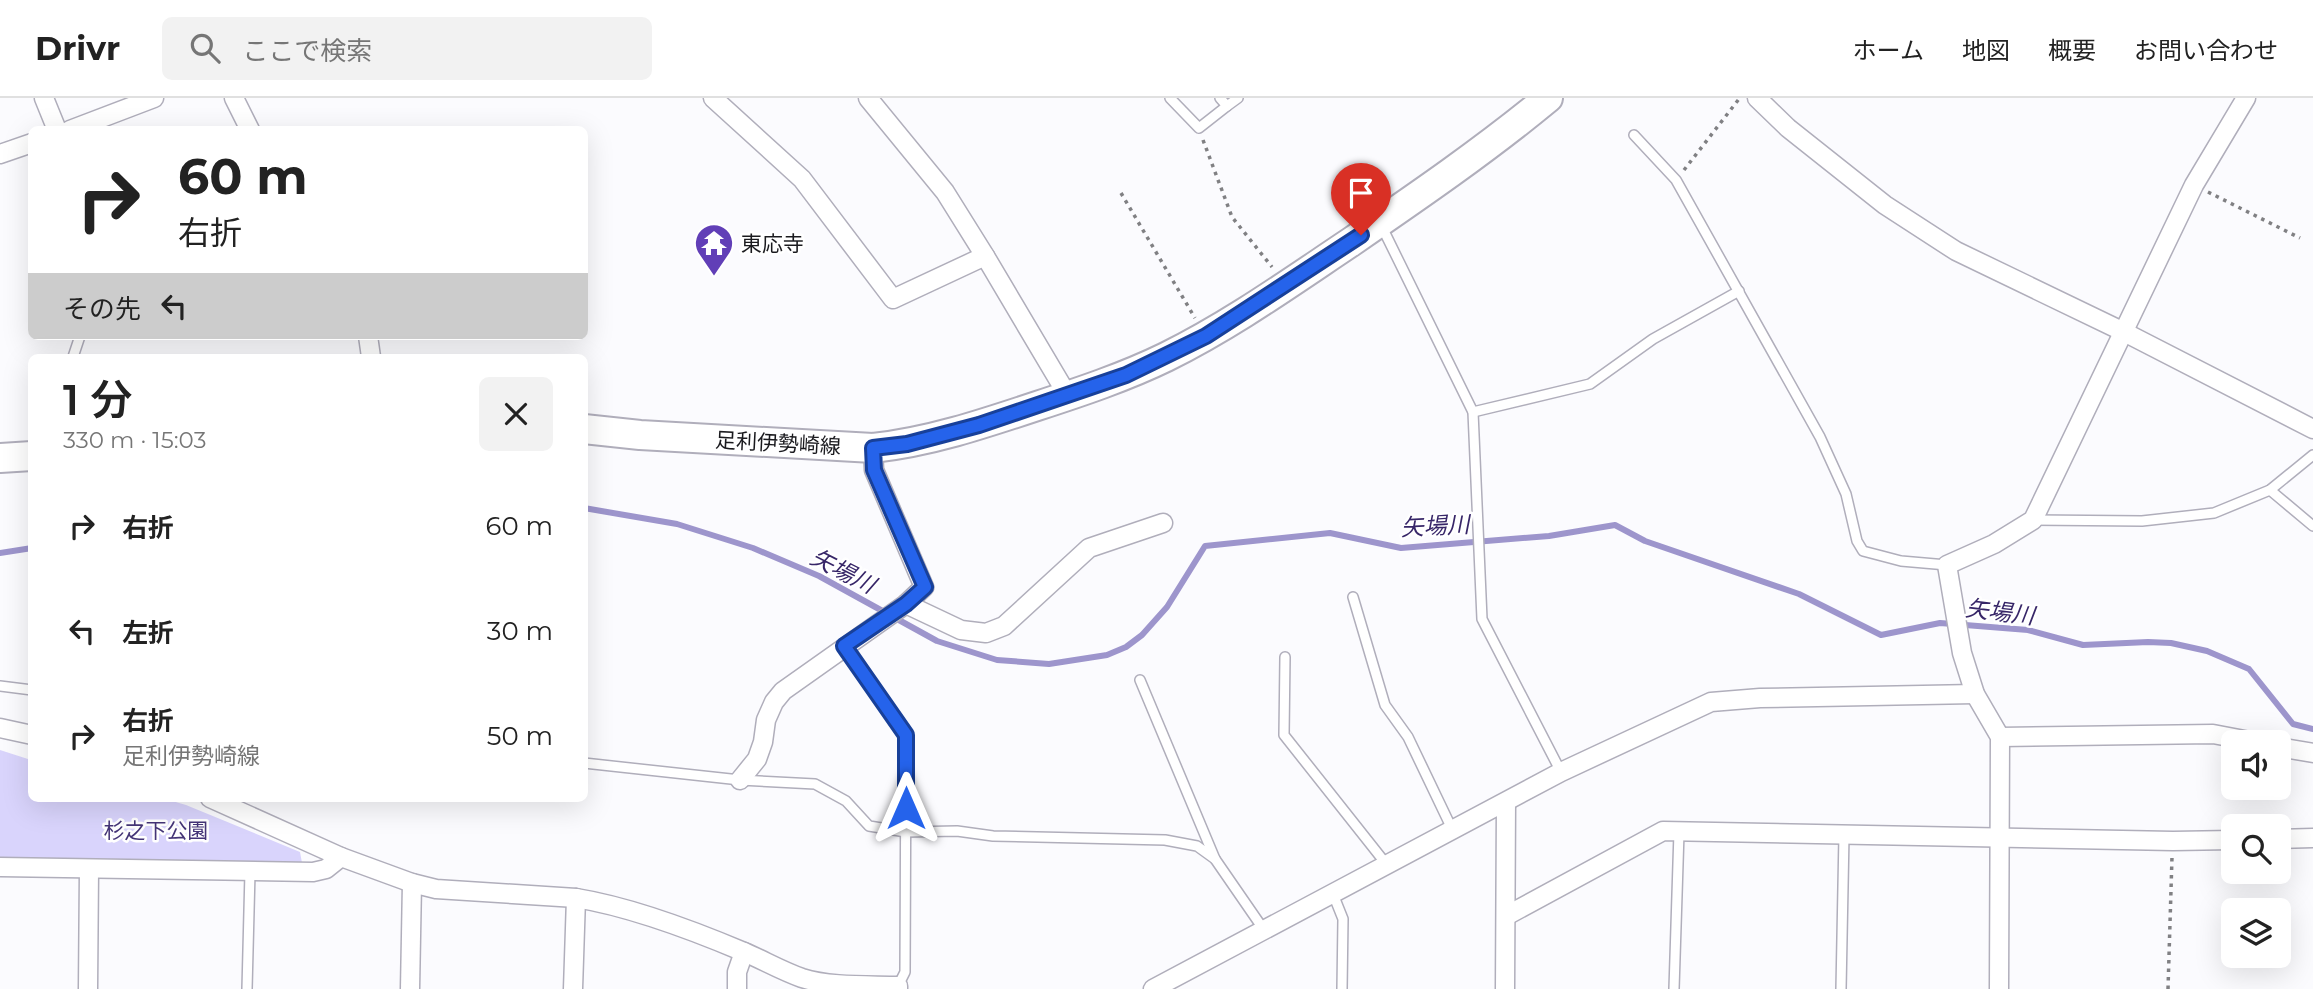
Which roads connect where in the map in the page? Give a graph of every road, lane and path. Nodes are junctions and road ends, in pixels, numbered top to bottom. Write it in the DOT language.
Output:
graph roads {
  1 [pos="44,98"];
  2 [pos="233,98"];
  3 [pos="868,98"];
  4 [pos="1170,98"];
  5 [pos="1220,98"];
  6 [pos="1238,98"];
  7 [pos="1548,98"];
  8 [pos="1740,98"];
  9 [pos="1758,98"];
  10 [pos="2246,98"];
  11 [pos="146,99"];
  12 [pos="721,101"];
  13 [pos="1227,106"];
  14 [pos="55,126"];
  15 [pos="80,126"];
  16 [pos="248,126"];
  17 [pos="1199,128"];
  18 [pos="1634,135"];
  19 [pos="28,144"];
  20 [pos="0,153"];
  21 [pos="1676,180"];
  22 [pos="2194,185"];
  23 [pos="1121,193"];
  24 [pos="1380,222"];
  25 [pos="2300,237"];
  26 [pos="985,256"];
  27 [pos="1287,285"];
  28 [pos="1739,291"];
  29 [pos="2124,332"];
  30 [pos="1206,336"];
  31 [pos="1068,396"];
  32 [pos="1473,412"];
  33 [pos="2313,429"];
  34 [pos="588,430"];
  35 [pos="873,448"];
  36 [pos="2313,455"];
  37 [pos="28,456"];
  38 [pos="0,458"];
  39 [pos="2270,490"];
  40 [pos="2033,520"];
  41 [pos="1163,523"];
  42 [pos="2313,526"];
  43 [pos="1947,565"];
  44 [pos="1353,597"];
  45 [pos="906,604"];
  46 [pos="844,646"];
  47 [pos="1285,657"];
  48 [pos="1140,680"];
  49 [pos="0,686"];
  50 [pos="28,690"];
  51 [pos="1975,694"];
  52 [pos="0,728"];
  53 [pos="28,734"];
  54 [pos="2221,736"];
  55 [pos="2000,737"];
  56 [pos="2291,749"];
  57 [pos="2313,753"];
  58 [pos="588,763"];
  59 [pos="1561,772"];
  60 [pos="740,780"];
  61 [pos="219,802"];
  62 [pos="1506,802"];
  63 [pos="1453,831"];
  64 [pos="906,832"];
  65 [pos="1679,832"];
  66 [pos="1844,835"];
  67 [pos="2000,838"];
  68 [pos="2313,838"];
  69 [pos="2291,839"];
  70 [pos="2221,840"];
  71 [pos="2173,841"];
  72 [pos="341,857"];
  73 [pos="1216,859"];
  74 [pos="1387,865"];
  75 [pos="0,867"];
  76 [pos="89,869"];
  77 [pos="250,872"];
  78 [pos="412,883"];
  79 [pos="1333,894"];
  80 [pos="576,898"];
  81 [pos="1506,916"];
  82 [pos="1264,930"];
  83 [pos="744,952"];
  84 [pos="1160,987"];
  85 [pos="898,988"];
  86 [pos="88,989"];
  87 [pos="247,989"];
  88 [pos="410,989"];
  89 [pos="573,989"];
  90 [pos="737,989"];
  91 [pos="1342,989"];
  92 [pos="1505,989"];
  93 [pos="1674,989"];
  94 [pos="1841,989"];
  95 [pos="1999,989"];
  96 [pos="2168,989"];
  1 -- 14 [label="street"];
  2 -- 16 [label="street"];
  3 -- 26 [label="street"];
  4 -- 17 [label="lane"];
  5 -- 13 [label="lane"];
  6 -- 13 [label="lane"];
  7 -- 24 [label="main road, 足利伊勢崎線"];
  8 -- 21 [label="path"];
  9 -- 29 [label="street"];
  10 -- 22 [label="street"];
  11 -- 15 [label="street"];
  12 -- 26 [label="street"];
  13 -- 17 [label="lane"];
  17 -- 27 [label="path"];
  18 -- 21 [label="lane"];
  19 -- 20 [label="street"];
  21 -- 28 [label="lane"];
  22 -- 25 [label="path"];
  22 -- 29 [label="street"];
  23 -- 30 [label="path"];
  24 -- 27 [label="main road, 足利伊勢崎線"];
  24 -- 32 [label="lane"];
  26 -- 31 [label="street"];
  27 -- 30 [label="main road, 足利伊勢崎線"];
  28 -- 32 [label="lane"];
  28 -- 43 [label="lane"];
  29 -- 33 [label="street"];
  29 -- 40 [label="street"];
  30 -- 31 [label="main road, 足利伊勢崎線"];
  31 -- 35 [label="main road, 足利伊勢崎線"];
  32 -- 59 [label="lane"];
  34 -- 35 [label="main road, 足利伊勢崎線"];
  35 -- 45 [label="street"];
  36 -- 39 [label="lane"];
  37 -- 38 [label="main road"];
  39 -- 40 [label="lane"];
  39 -- 42 [label="lane"];
  40 -- 43 [label="street"];
  41 -- 45 [label="street"];
  43 -- 51 [label="street"];
  44 -- 63 [label="lane"];
  45 -- 46 [label="street"];
  46 -- 60 [label="street"];
  46 -- 64 [label="lane"];
  47 -- 74 [label="lane"];
  48 -- 73 [label="lane"];
  49 -- 50 [label="lane"];
  51 -- 55 [label="street"];
  51 -- 59 [label="street"];
  52 -- 53 [label="street"];
  54 -- 55 [label="street"];
  55 -- 67 [label="street"];
  56 -- 57 [label="street"];
  58 -- 60 [label="lane"];
  59 -- 62 [label="street"];
  60 -- 64 [label="lane"];
  61 -- 72 [label="street"];
  62 -- 63 [label="street"];
  62 -- 81 [label="street"];
  63 -- 74 [label="street"];
  64 -- 73 [label="lane"];
  64 -- 85 [label="lane"];
  65 -- 66 [label="street"];
  65 -- 81 [label="street"];
  65 -- 93 [label="lane"];
  66 -- 67 [label="street"];
  66 -- 94 [label="lane"];
  67 -- 71 [label="street"];
  67 -- 95 [label="street"];
  68 -- 69 [label="street"];
  70 -- 71 [label="street"];
  71 -- 96 [label="path"];
  72 -- 77 [label="street"];
  72 -- 78 [label="street"];
  73 -- 82 [label="lane"];
  74 -- 79 [label="street"];
  75 -- 76 [label="street"];
  76 -- 77 [label="street"];
  76 -- 86 [label="street"];
  77 -- 87 [label="lane"];
  78 -- 80 [label="street"];
  78 -- 88 [label="street"];
  79 -- 82 [label="street"];
  79 -- 91 [label="lane"];
  80 -- 83 [label="street"];
  80 -- 89 [label="street"];
  81 -- 92 [label="street"];
  82 -- 84 [label="street"];
  83 -- 85 [label="street"];
  83 -- 90 [label="street"];
}
